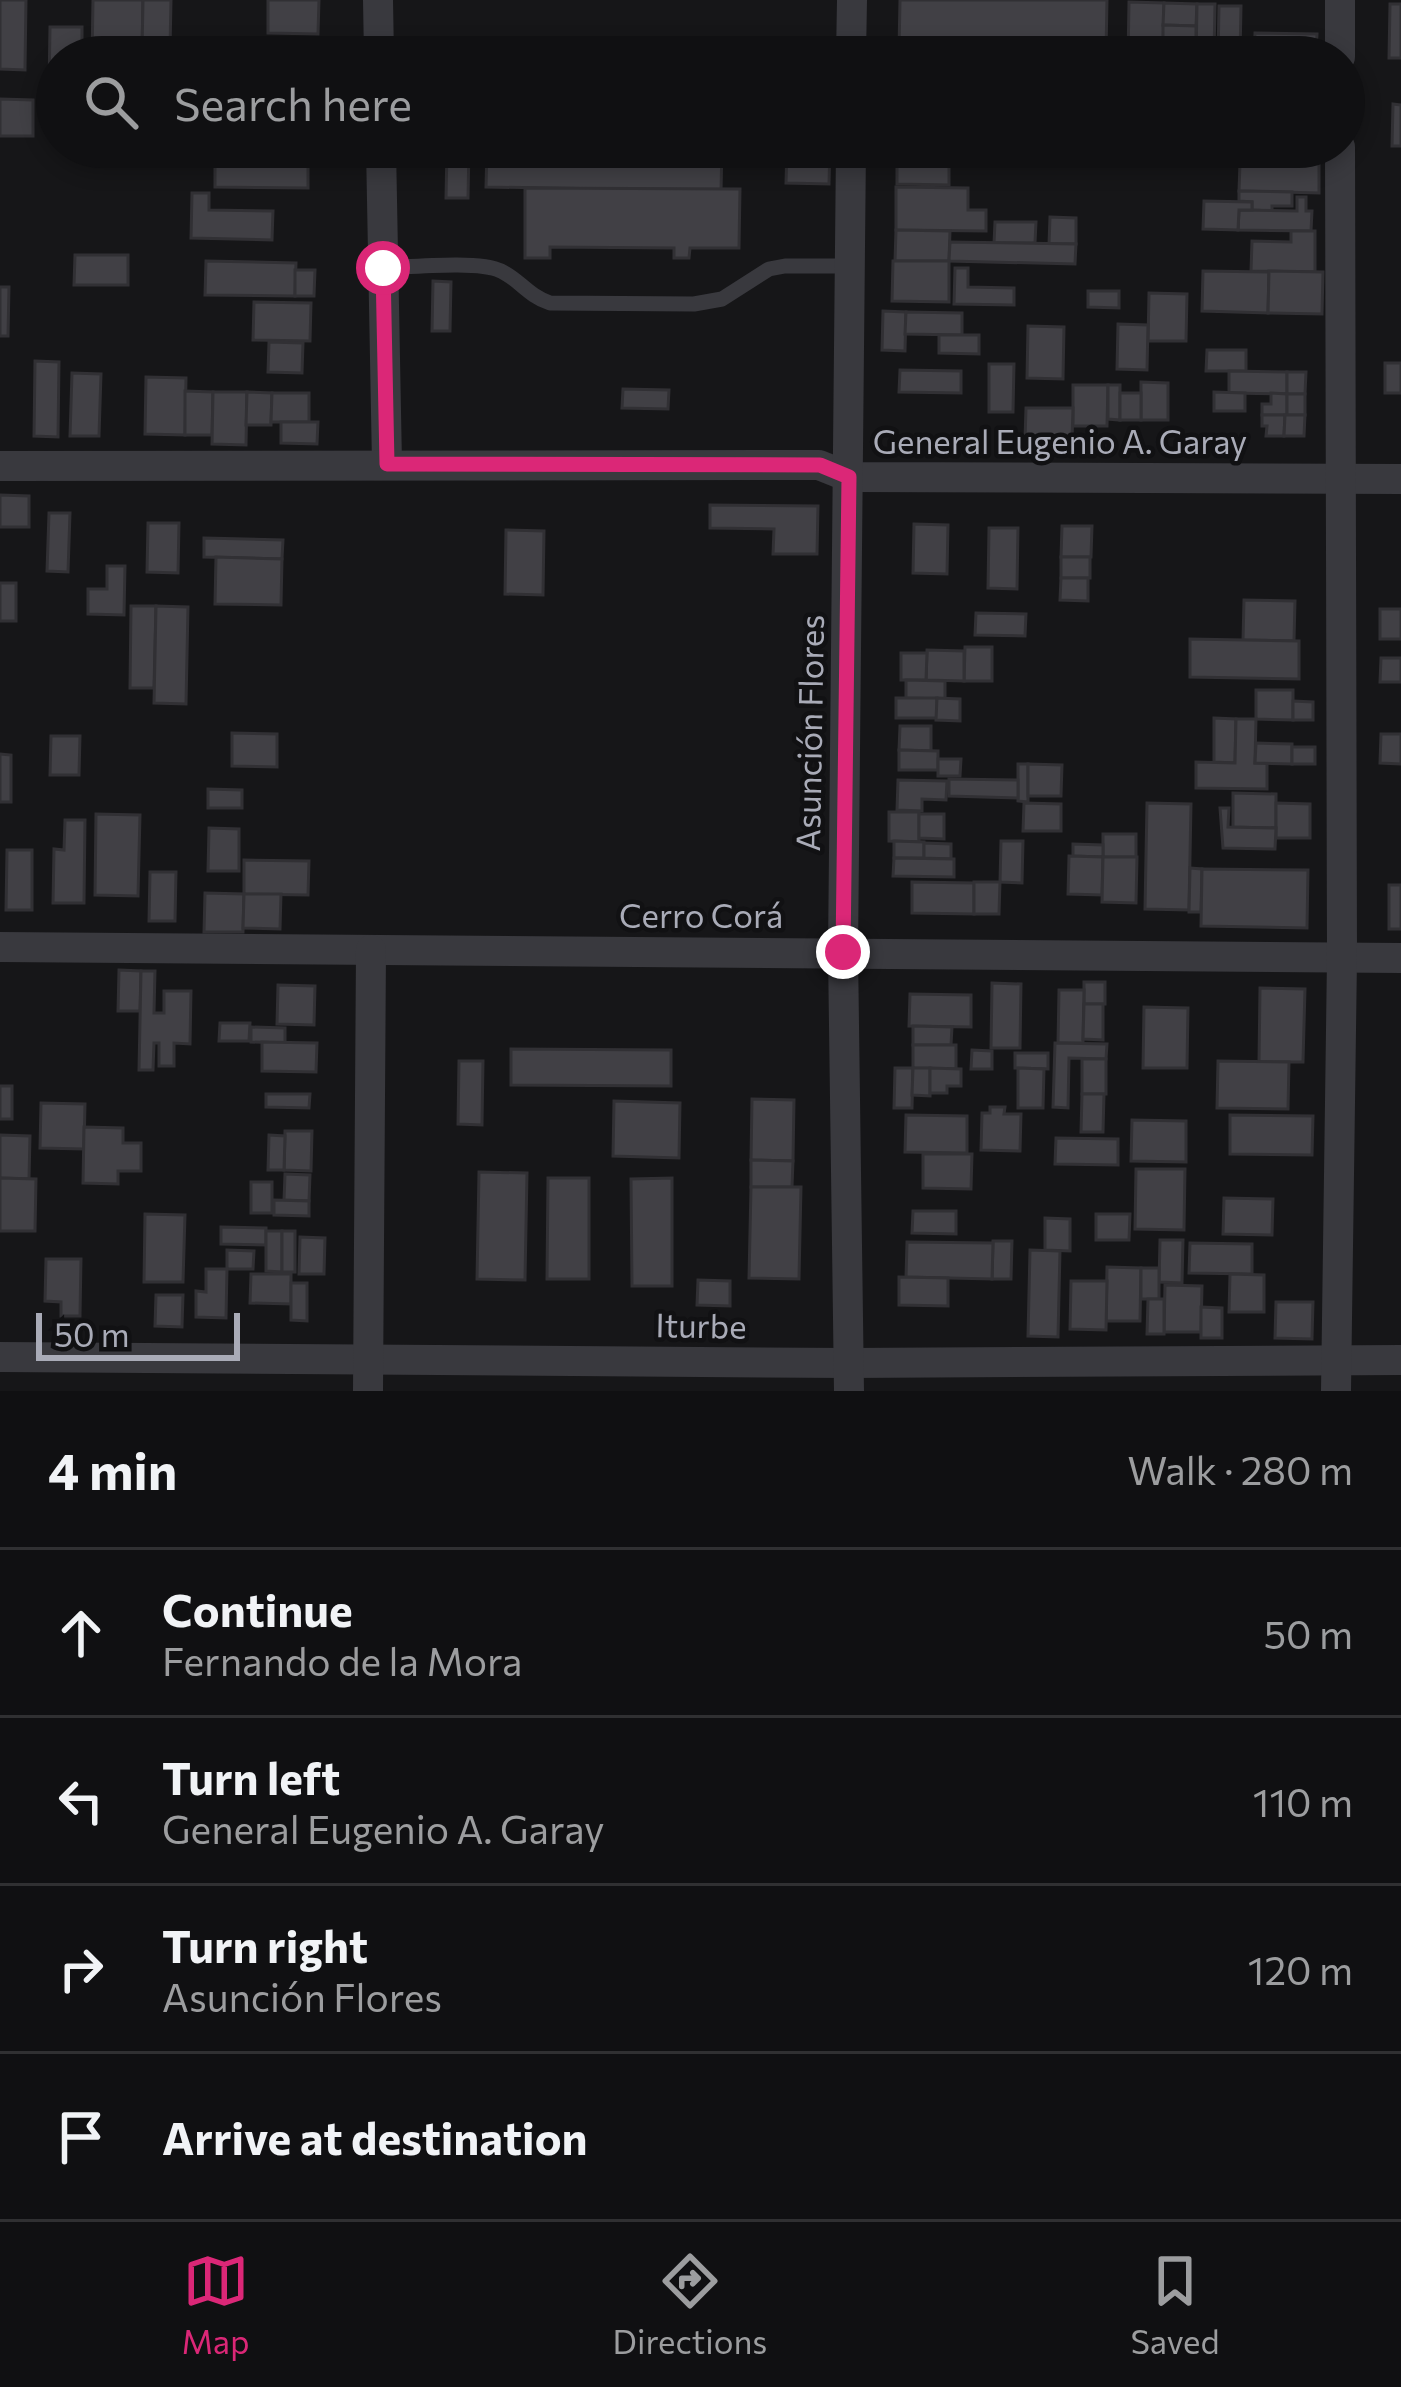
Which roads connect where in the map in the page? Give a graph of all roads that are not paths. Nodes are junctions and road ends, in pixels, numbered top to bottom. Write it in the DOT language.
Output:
graph roads {
  1 [pos="378,0"];
  2 [pos="852,0"];
  3 [pos="1340,0"];
  4 [pos="379,36"];
  5 [pos="851,36"];
  6 [pos="1340,36"];
  7 [pos="381,168"];
  8 [pos="851,168"];
  9 [pos="1340,168"];
  10 [pos="850,266"];
  11 [pos="383,268"];
  12 [pos="387,464"];
  13 [pos="0,466"];
  14 [pos="849,477"];
  15 [pos="1401,479"];
  16 [pos="1340,480"];
  17 [pos="0,947"];
  18 [pos="371,950"];
  19 [pos="843,952"];
  20 [pos="1342,958"];
  21 [pos="1401,958"];
  22 [pos="0,1357"];
  23 [pos="369,1359"];
  24 [pos="1401,1360"];
  25 [pos="1336,1376"];
  26 [pos="849,1377"];
  27 [pos="368,1391"];
  1 -- 4 [label="street"];
  2 -- 5 [label="street"];
  3 -- 6 [label="street"];
  7 -- 11 [label="street"];
  8 -- 10 [label="street, Asunción Flores"];
  9 -- 16 [label="street"];
  10 -- 11 [label="lane"];
  10 -- 14 [label="street, Asunción Flores"];
  11 -- 12 [label="street"];
  12 -- 13 [label="street, General Eugenio A. Garay"];
  12 -- 14 [label="street, General Eugenio A. Garay"];
  14 -- 16 [label="street, General Eugenio A. Garay"];
  14 -- 19 [label="street, Asunción Flores"];
  15 -- 16 [label="street, General Eugenio A. Garay"];
  16 -- 20 [label="street"];
  17 -- 18 [label="street, Cerro Corá"];
  18 -- 19 [label="street, Cerro Corá"];
  18 -- 23 [label="street"];
  19 -- 20 [label="street, Cerro Corá"];
  19 -- 26 [label="street, Asunción Flores"];
  20 -- 21 [label="street, Cerro Corá"];
  20 -- 25 [label="street"];
  22 -- 23 [label="street, Iturbe"];
  23 -- 26 [label="street, Iturbe"];
  23 -- 27 [label="street"];
  24 -- 25 [label="street, Iturbe"];
  25 -- 26 [label="street, Iturbe"];
}
